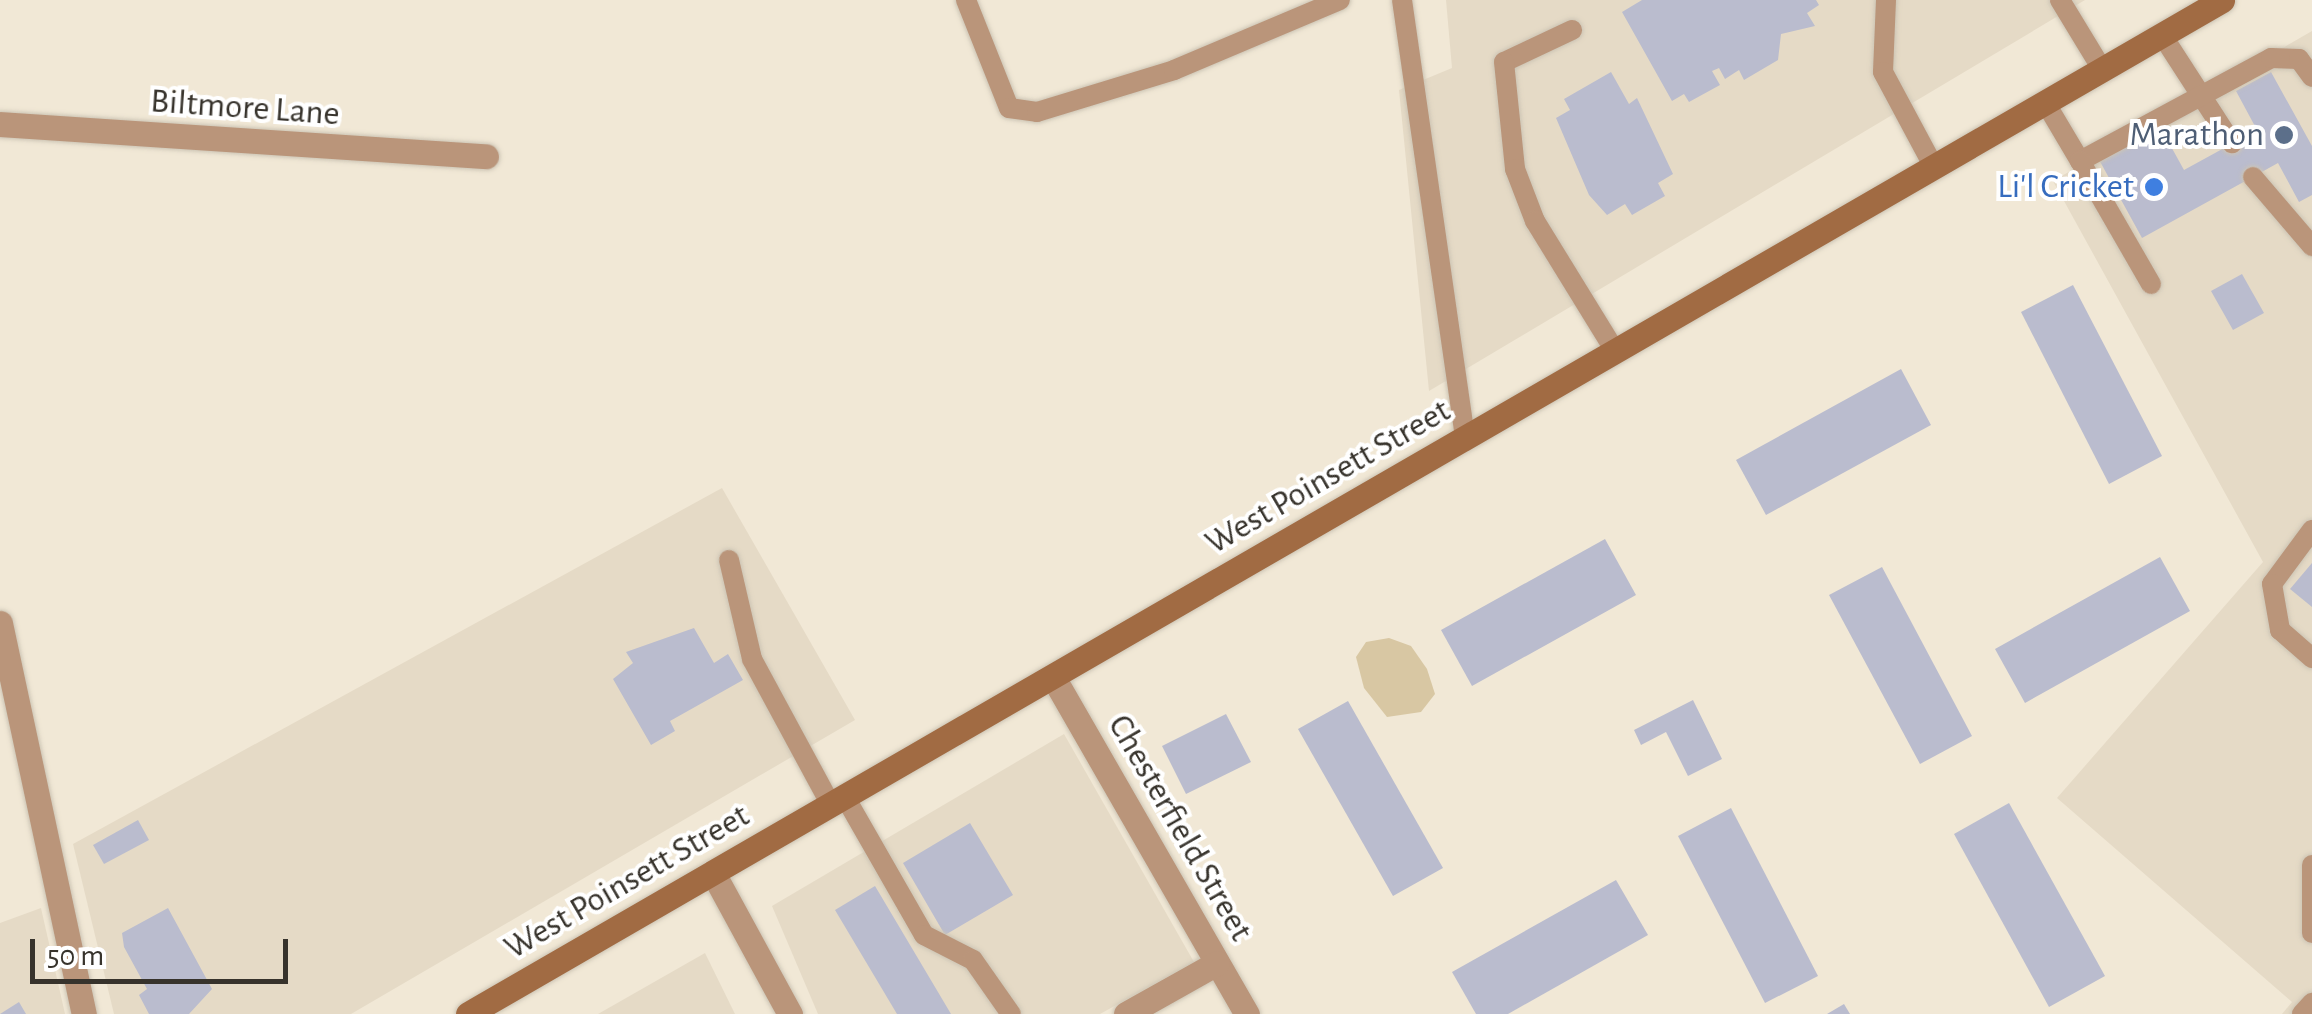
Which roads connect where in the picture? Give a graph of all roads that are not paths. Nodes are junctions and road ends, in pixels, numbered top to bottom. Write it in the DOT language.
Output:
graph roads {
  1 [pos="966,0"];
  2 [pos="1340,0"];
  3 [pos="1402,0"];
  4 [pos="1886,0"];
  5 [pos="2060,0"];
  6 [pos="2222,0"];
  7 [pos="1572,30"];
  8 [pos="2162,35"];
  9 [pos="2102,69"];
  10 [pos="2312,77"];
  11 [pos="2199,94"];
  12 [pos="2046,102"];
  13 [pos="0,124"];
  14 [pos="2232,143"];
  15 [pos="486,156"];
  16 [pos="2080,162"];
  17 [pos="1934,167"];
  18 [pos="2253,177"];
  19 [pos="2312,246"];
  20 [pos="2151,284"];
  21 [pos="1615,351"];
  22 [pos="1465,438"];
  23 [pos="2312,530"];
  24 [pos="729,560"];
  25 [pos="0,623"];
  26 [pos="2312,658"];
  27 [pos="1054,677"];
  28 [pos="838,801"];
  29 [pos="2312,866"];
  30 [pos="713,873"];
  31 [pos="2312,933"];
  32 [pos="1217,963"];
  33 [pos="2312,1002"];
  34 [pos="84,1014"];
  35 [pos="468,1014"];
  36 [pos="790,1014"];
  37 [pos="1010,1014"];
  38 [pos="1126,1014"];
  39 [pos="1247,1014"];
  40 [pos="2302,1014"];
  1 -- 2 [label="lane"];
  3 -- 22 [label="lane"];
  4 -- 17 [label="lane"];
  5 -- 9 [label="lane"];
  6 -- 8 [label="main road, West Poinsett Street"];
  7 -- 21 [label="lane"];
  8 -- 9 [label="main road, West Poinsett Street"];
  8 -- 11 [label="lane"];
  9 -- 12 [label="main road, West Poinsett Street"];
  10 -- 11 [label="lane"];
  11 -- 14 [label="lane"];
  11 -- 16 [label="lane"];
  12 -- 16 [label="lane"];
  12 -- 17 [label="main road, West Poinsett Street"];
  13 -- 15 [label="street, Biltmore Lane"];
  16 -- 20 [label="lane"];
  17 -- 21 [label="main road, West Poinsett Street"];
  18 -- 19 [label="lane"];
  21 -- 22 [label="main road, West Poinsett Street"];
  22 -- 27 [label="main road, West Poinsett Street"];
  23 -- 26 [label="lane"];
  24 -- 28 [label="lane"];
  25 -- 34 [label="street"];
  27 -- 28 [label="main road, West Poinsett Street"];
  27 -- 32 [label="street, Chesterfield Street"];
  28 -- 30 [label="main road, West Poinsett Street"];
  28 -- 37 [label="lane"];
  29 -- 31 [label="lane"];
  30 -- 35 [label="main road, West Poinsett Street"];
  30 -- 36 [label="street"];
  32 -- 38 [label="street"];
  32 -- 39 [label="street, Chesterfield Street"];
  33 -- 40 [label="lane"];
}
